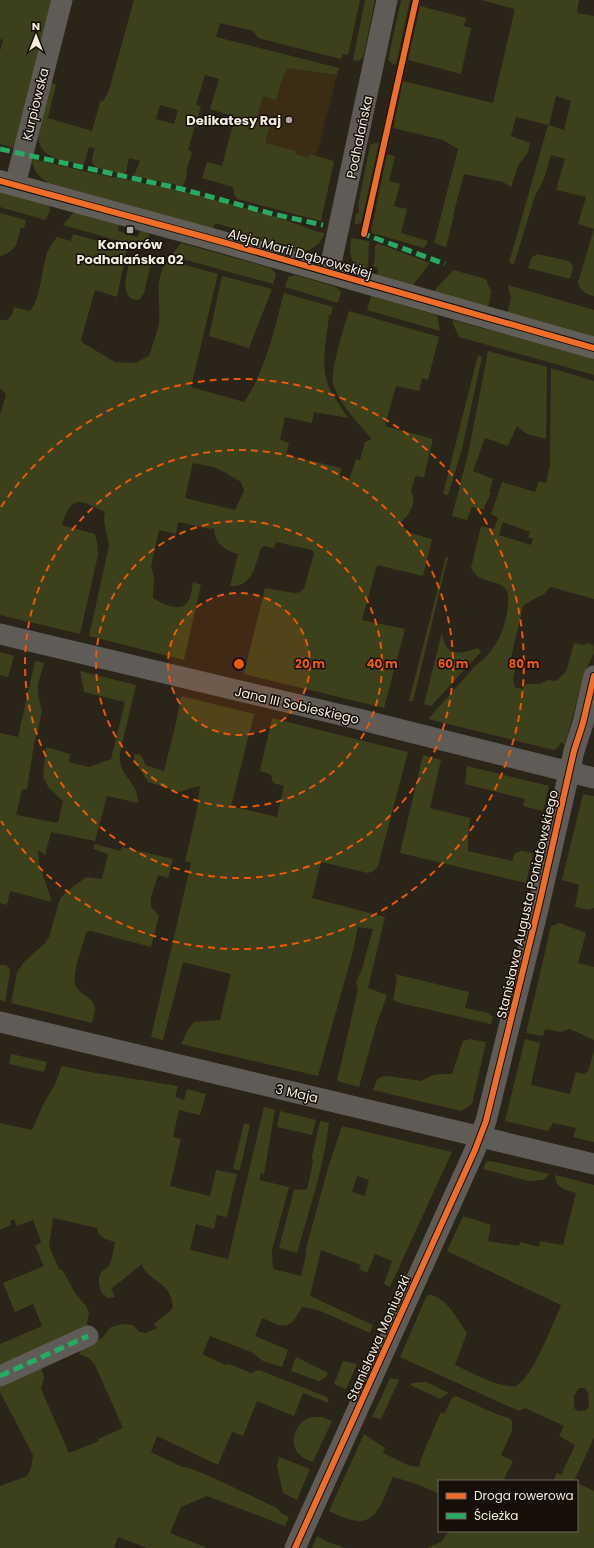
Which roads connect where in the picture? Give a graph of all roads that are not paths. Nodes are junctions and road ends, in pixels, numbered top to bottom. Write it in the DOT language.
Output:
graph roads {
  1 [pos="62,0"];
  2 [pos="387,0"];
  3 [pos="7,183"];
  4 [pos="329,273"];
  5 [pos="594,348"];
  6 [pos="0,634"];
  7 [pos="594,676"];
  8 [pos="569,772"];
  9 [pos="594,778"];
  10 [pos="0,1022"];
  11 [pos="480,1137"];
  12 [pos="594,1164"];
  13 [pos="88,1336"];
  14 [pos="0,1376"];
  15 [pos="295,1548"];
  1 -- 3 [label="street, Kurpiowska"];
  2 -- 4 [label="street, Podhalańska"];
  3 -- 4 [label="street, Aleja Marii Dąbrowskiej"];
  4 -- 5 [label="street, Aleja Marii Dąbrowskiej"];
  6 -- 8 [label="street, Jana III Sobieskiego"];
  7 -- 8 [label="street, Stanisława Augusta Poniatowskiego"];
  8 -- 9 [label="street, Jana III Sobieskiego"];
  8 -- 11 [label="street, Stanisława Augusta Poniatowskiego"];
  10 -- 11 [label="street, 3 Maja"];
  11 -- 12 [label="street, 3 Maja"];
  11 -- 15 [label="street, Stanisława Moniuszki"];
  13 -- 14 [label="street"];
}
